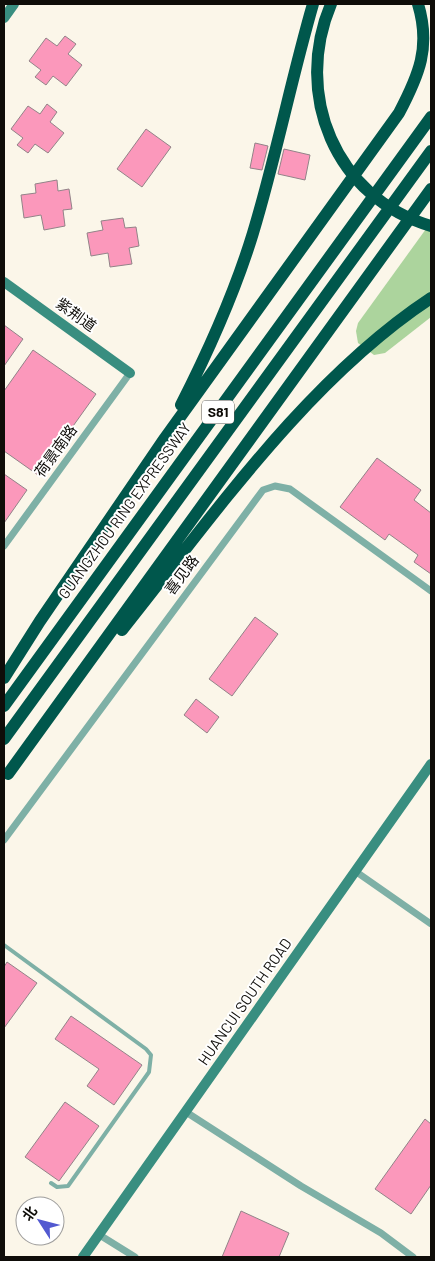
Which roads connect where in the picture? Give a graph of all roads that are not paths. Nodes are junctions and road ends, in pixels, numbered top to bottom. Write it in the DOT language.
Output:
graph roads {
  1 [pos="14,4"];
  2 [pos="312,4"];
  3 [pos="331,4"];
  4 [pos="418,4"];
  5 [pos="4,18"];
  6 [pos="431,117"];
  7 [pos="431,151"];
  8 [pos="431,189"];
  9 [pos="431,226"];
  10 [pos="4,282"];
  11 [pos="431,298"];
  12 [pos="130,373"];
  13 [pos="139,476"];
  14 [pos="4,546"];
  15 [pos="431,591"];
  16 [pos="4,678"];
  17 [pos="4,706"];
  18 [pos="4,739"];
  19 [pos="431,764"];
  20 [pos="6,776"];
  21 [pos="4,840"];
  22 [pos="355,871"];
  23 [pos="431,924"];
  24 [pos="4,945"];
  25 [pos="186,1112"];
  26 [pos="51,1183"];
  27 [pos="98,1234"];
  28 [pos="83,1257"];
  29 [pos="135,1257"];
  30 [pos="413,1257"];
  1 -- 5 [label="street"];
  2 -- 13 [label="highway"];
  3 -- 9 [label="highway"];
  4 -- 13 [label="highway"];
  6 -- 17 [label="highway, GUANGZHOU RING EXPRESSWAY / S81"];
  7 -- 18 [label="highway, S81"];
  8 -- 20 [label="highway"];
  10 -- 12 [label="street, 紫荆道"];
  11 -- 20 [label="highway"];
  12 -- 14 [label="street, 荷景南路"];
  13 -- 16 [label="highway"];
  15 -- 21 [label="street, 喜见路"];
  19 -- 22 [label="street, HUANCUI SOUTH ROAD"];
  22 -- 23 [label="street"];
  22 -- 25 [label="street, HUANCUI SOUTH ROAD"];
  24 -- 26 [label="lane"];
  25 -- 27 [label="street, HUANCUI SOUTH ROAD"];
  25 -- 30 [label="street"];
  27 -- 28 [label="street, HUANCUI SOUTH ROAD"];
  27 -- 29 [label="street"];
}
